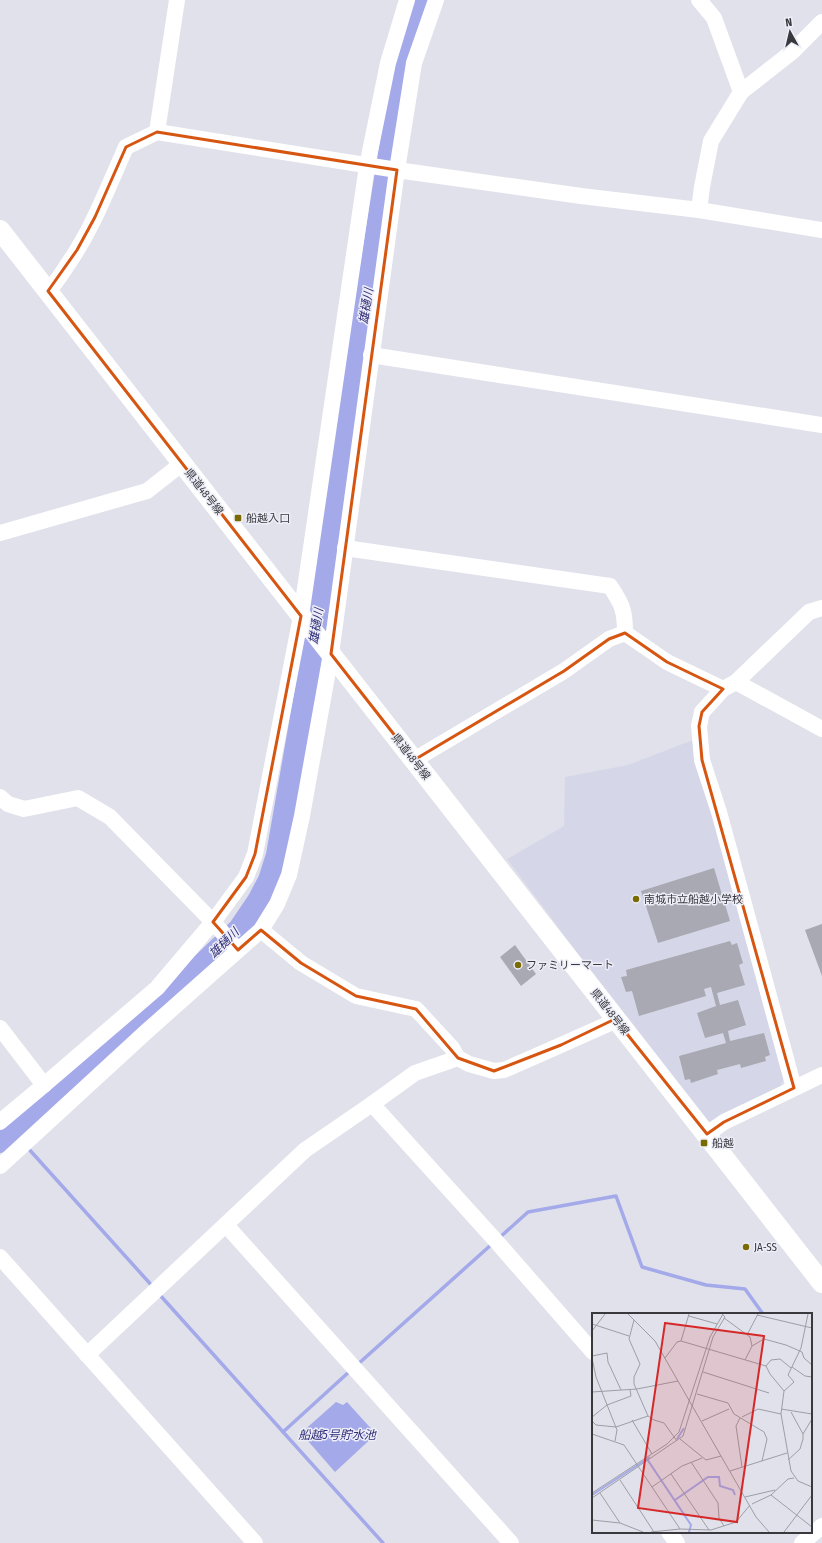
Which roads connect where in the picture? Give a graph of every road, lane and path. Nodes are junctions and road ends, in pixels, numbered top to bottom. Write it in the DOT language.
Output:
graph roads {
  1 [pos="177,0"];
  2 [pos="407,0"];
  3 [pos="436,0"];
  4 [pos="699,0"];
  5 [pos="822,22"];
  6 [pos="741,92"];
  7 [pos="158,132"];
  8 [pos="367,166"];
  9 [pos="397,170"];
  10 [pos="699,210"];
  11 [pos="0,230"];
  12 [pos="822,230"];
  13 [pos="48,291"];
  14 [pos="371,355"];
  15 [pos="822,425"];
  16 [pos="180,462"];
  17 [pos="0,533"];
  18 [pos="345,548"];
  19 [pos="822,608"];
  20 [pos="304,619"];
  21 [pos="624,633"];
  22 [pos="328,651"];
  23 [pos="730,685"];
  24 [pos="822,729"];
  25 [pos="414,760"];
  26 [pos="0,797"];
  27 [pos="213,922"];
  28 [pos="261,930"];
  29 [pos="238,950"];
  30 [pos="615,1019"];
  31 [pos="0,1028"];
  32 [pos="458,1058"];
  33 [pos="822,1075"];
  34 [pos="44,1085"];
  35 [pos="794,1088"];
  36 [pos="372,1104"];
  37 [pos="0,1122"];
  38 [pos="706,1134"];
  39 [pos="0,1166"];
  40 [pos="226,1225"];
  41 [pos="0,1257"];
  42 [pos="822,1283"];
  43 [pos="592,1351"];
  44 [pos="86,1355"];
  45 [pos="822,1526"];
  46 [pos="670,1533"];
  47 [pos="255,1543"];
  48 [pos="511,1543"];
  49 [pos="677,1543"];
  50 [pos="802,1543"];
  1 -- 7 [label="street"];
  2 -- 8 [label="street"];
  3 -- 9 [label="street"];
  4 -- 6 [label="street"];
  5 -- 6 [label="street"];
  6 -- 10 [label="street"];
  7 -- 8 [label="street"];
  7 -- 13 [label="street"];
  8 -- 9 [label="street"];
  8 -- 20 [label="street"];
  9 -- 10 [label="street"];
  9 -- 14 [label="street"];
  10 -- 12 [label="street"];
  11 -- 13 [label="main road, 県道48号線"];
  13 -- 16 [label="main road, 県道48号線"];
  14 -- 15 [label="street"];
  14 -- 18 [label="street"];
  16 -- 17 [label="street"];
  16 -- 20 [label="main road, 県道48号線"];
  18 -- 21 [label="street"];
  18 -- 22 [label="street"];
  19 -- 23 [label="street"];
  20 -- 22 [label="main road, 県道48号線"];
  20 -- 27 [label="street"];
  21 -- 23 [label="street"];
  21 -- 25 [label="street"];
  22 -- 25 [label="main road, 県道48号線"];
  22 -- 28 [label="street"];
  23 -- 24 [label="street"];
  23 -- 35 [label="street"];
  25 -- 30 [label="main road, 県道48号線"];
  26 -- 27 [label="street"];
  27 -- 29 [label="street"];
  27 -- 34 [label="street"];
  28 -- 29 [label="street"];
  28 -- 32 [label="street"];
  29 -- 39 [label="street"];
  30 -- 32 [label="street"];
  30 -- 38 [label="main road, 県道48号線"];
  31 -- 34 [label="street"];
  32 -- 36 [label="street"];
  33 -- 35 [label="street"];
  34 -- 37 [label="street"];
  35 -- 38 [label="street"];
  36 -- 40 [label="street"];
  36 -- 43 [label="street"];
  38 -- 42 [label="main road, 県道48号線"];
  40 -- 44 [label="street"];
  40 -- 48 [label="street"];
  41 -- 44 [label="street"];
  44 -- 47 [label="street"];
  45 -- 50 [label="street"];
  46 -- 49 [label="street"];
}
